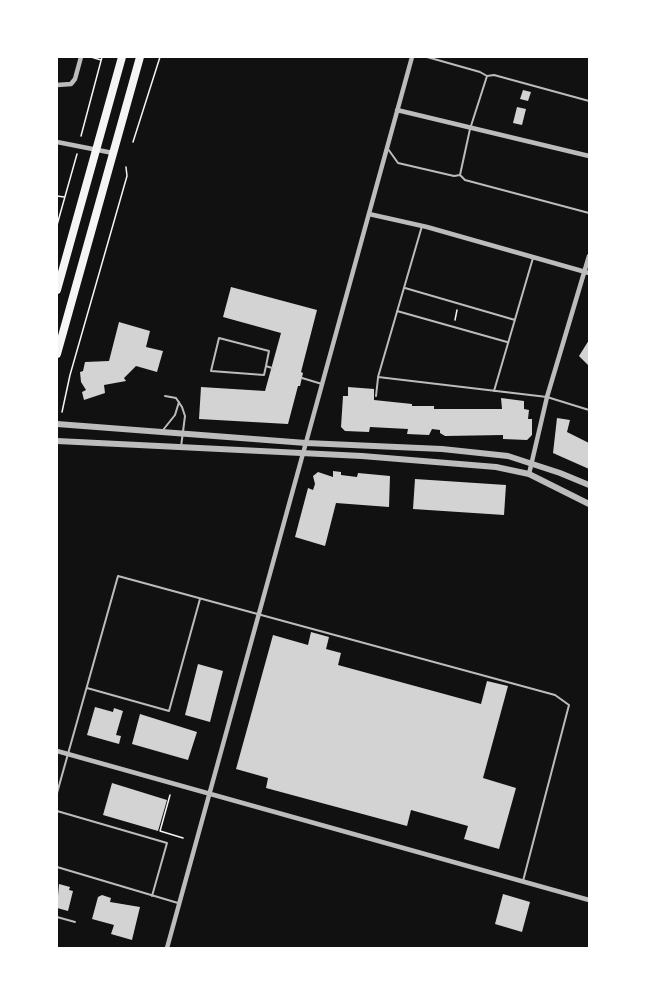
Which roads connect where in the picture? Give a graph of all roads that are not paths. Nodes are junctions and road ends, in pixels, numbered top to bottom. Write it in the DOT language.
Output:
graph roads {
  1 [pos="81,57"];
  2 [pos="122,57"];
  3 [pos="140,57"];
  4 [pos="412,57"];
  5 [pos="427,57"];
  6 [pos="487,76"];
  7 [pos="57,85"];
  8 [pos="589,101"];
  9 [pos="397,111"];
  10 [pos="470,129"];
  11 [pos="57,142"];
  12 [pos="387,148"];
  13 [pos="97,149"];
  14 [pos="113,153"];
  15 [pos="589,156"];
  16 [pos="460,175"];
  17 [pos="589,213"];
  18 [pos="369,214"];
  19 [pos="422,226"];
  20 [pos="589,256"];
  21 [pos="534,257"];
  22 [pos="587,272"];
  23 [pos="404,288"];
  24 [pos="57,290"];
  25 [pos="397,311"];
  26 [pos="515,320"];
  27 [pos="508,342"];
  28 [pos="57,354"];
  29 [pos="266,366"];
  30 [pos="272,369"];
  31 [pos="378,377"];
  32 [pos="302,378"];
  33 [pos="322,384"];
  34 [pos="494,391"];
  35 [pos="165,396"];
  36 [pos="376,396"];
  37 [pos="548,397"];
  38 [pos="179,402"];
  39 [pos="589,410"];
  40 [pos="57,424"];
  41 [pos="163,431"];
  42 [pos="183,433"];
  43 [pos="57,441"];
  44 [pos="306,443"];
  45 [pos="181,447"];
  46 [pos="303,454"];
  47 [pos="531,463"];
  48 [pos="528,474"];
  49 [pos="589,485"];
  50 [pos="589,504"];
  51 [pos="200,599"];
  52 [pos="258,616"];
  53 [pos="86,688"];
  54 [pos="57,751"];
  55 [pos="67,754"];
  56 [pos="57,793"];
  57 [pos="209,794"];
  58 [pos="57,812"];
  59 [pos="57,867"];
  60 [pos="524,881"];
  61 [pos="152,896"];
  62 [pos="589,900"];
  63 [pos="179,903"];
  64 [pos="57,917"];
  65 [pos="75,922"];
  66 [pos="167,948"];
  1 -- 7 [label="street"];
  2 -- 13 [label="main road"];
  3 -- 14 [label="main road"];
  4 -- 9 [label="street"];
  5 -- 6 [label="lane"];
  6 -- 8 [label="lane"];
  6 -- 10 [label="lane"];
  9 -- 10 [label="street"];
  9 -- 12 [label="street"];
  10 -- 15 [label="street"];
  10 -- 16 [label="lane"];
  11 -- 13 [label="street"];
  12 -- 16 [label="lane"];
  12 -- 18 [label="street"];
  13 -- 14 [label="street"];
  13 -- 24 [label="main road"];
  14 -- 28 [label="main road"];
  16 -- 17 [label="lane"];
  18 -- 19 [label="street"];
  18 -- 33 [label="street"];
  19 -- 21 [label="street"];
  19 -- 23 [label="lane"];
  20 -- 22 [label="street"];
  21 -- 22 [label="street"];
  21 -- 26 [label="lane"];
  22 -- 37 [label="street"];
  23 -- 25 [label="lane"];
  23 -- 26 [label="lane"];
  25 -- 27 [label="lane"];
  25 -- 31 [label="lane"];
  26 -- 27 [label="lane"];
  27 -- 34 [label="lane"];
  29 -- 29 [label="lane"];
  29 -- 30 [label="lane"];
  31 -- 34 [label="lane"];
  31 -- 36 [label="lane"];
  32 -- 33 [label="lane"];
  33 -- 44 [label="street"];
  34 -- 37 [label="lane"];
  35 -- 38 [label="lane"];
  37 -- 39 [label="lane"];
  37 -- 47 [label="street"];
  38 -- 41 [label="lane"];
  38 -- 42 [label="lane"];
  40 -- 41 [label="street"];
  41 -- 42 [label="street"];
  42 -- 44 [label="street"];
  42 -- 45 [label="lane"];
  43 -- 45 [label="street"];
  44 -- 46 [label="street"];
  44 -- 47 [label="street"];
  45 -- 46 [label="street"];
  46 -- 48 [label="street"];
  46 -- 52 [label="street"];
  47 -- 48 [label="street"];
  47 -- 49 [label="street"];
  48 -- 50 [label="street"];
  51 -- 52 [label="lane"];
  51 -- 53 [label="lane"];
  51 -- 53 [label="lane"];
  52 -- 57 [label="street"];
  52 -- 60 [label="lane"];
  53 -- 55 [label="lane"];
  54 -- 55 [label="street"];
  55 -- 56 [label="lane"];
  55 -- 57 [label="street"];
  57 -- 60 [label="street"];
  57 -- 63 [label="street"];
  58 -- 61 [label="lane"];
  59 -- 61 [label="lane"];
  60 -- 62 [label="street"];
  61 -- 63 [label="lane"];
  63 -- 66 [label="street"];
  64 -- 65 [label="lane"];
}
